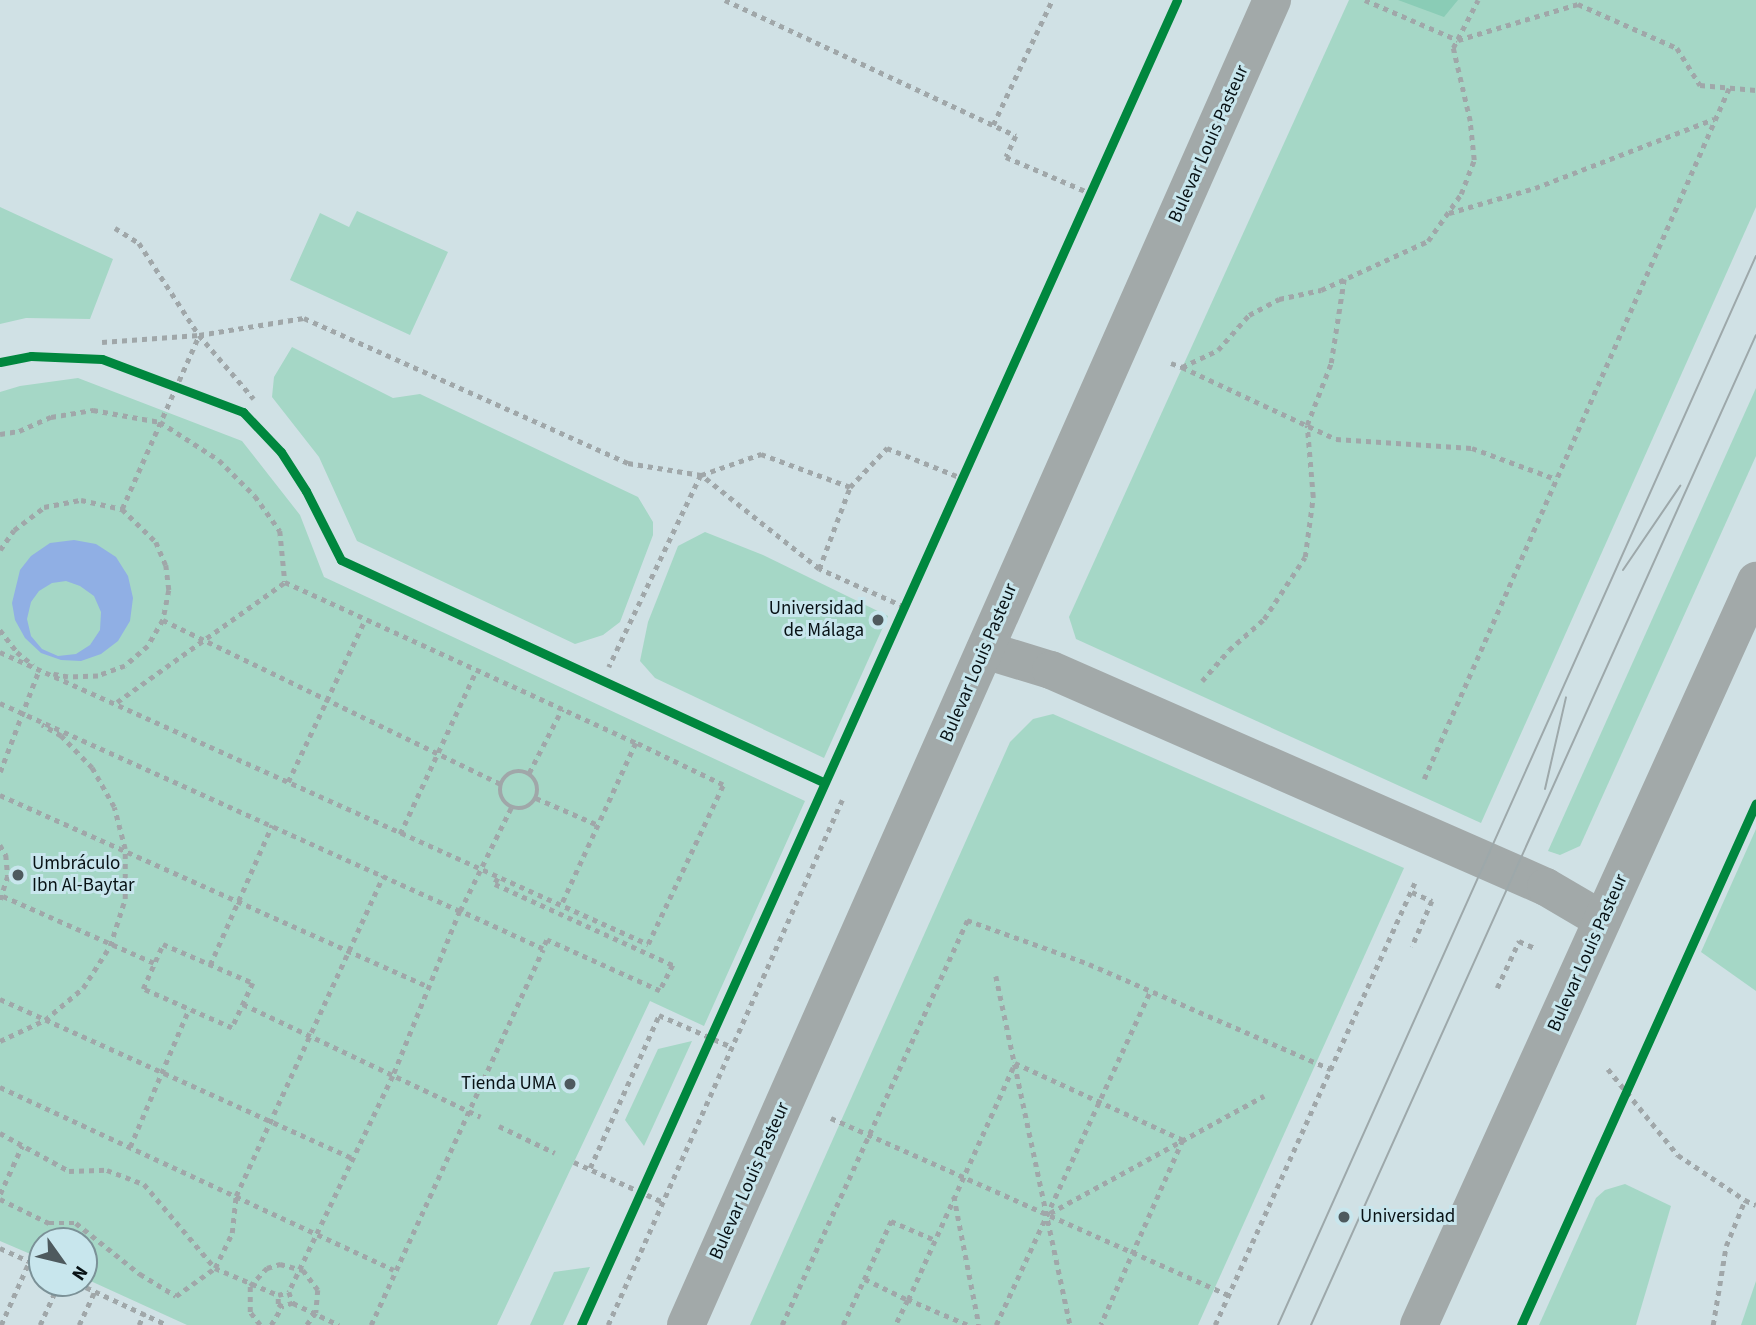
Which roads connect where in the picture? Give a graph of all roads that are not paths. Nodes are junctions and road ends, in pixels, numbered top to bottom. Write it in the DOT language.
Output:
graph roads {
  1 [pos="1272,0"];
  2 [pos="1756,581"];
  3 [pos="985,650"];
  4 [pos="1602,920"];
  5 [pos="686,1325"];
  6 [pos="1419,1325"];
  1 -- 3 [label="street, Bulevar Louis Pasteur"];
  2 -- 4 [label="street, Bulevar Louis Pasteur"];
  3 -- 4 [label="street"];
  3 -- 5 [label="street, Bulevar Louis Pasteur"];
  4 -- 6 [label="street, Bulevar Louis Pasteur"];
}
